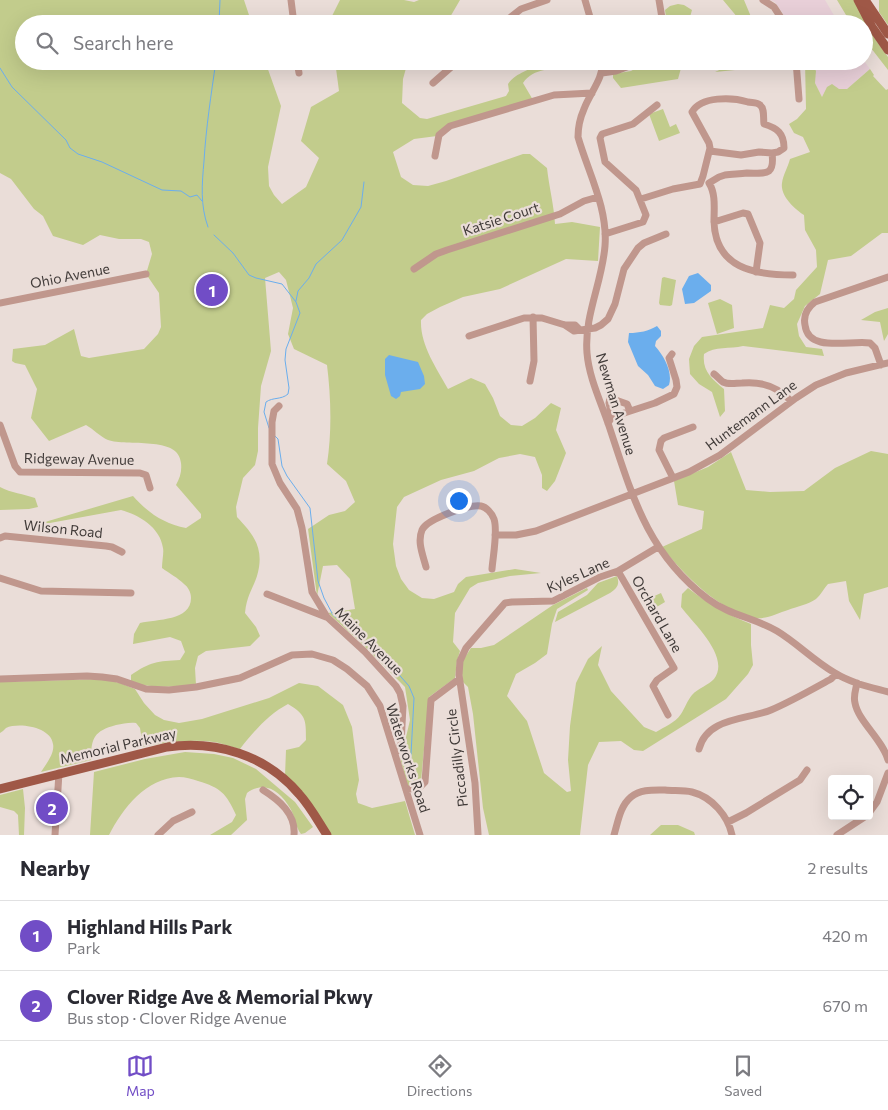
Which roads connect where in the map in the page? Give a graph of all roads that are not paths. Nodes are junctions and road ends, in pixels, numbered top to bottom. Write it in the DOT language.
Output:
graph roads {
  1 [pos="291,0"];
  2 [pos="547,0"];
  3 [pos="585,0"];
  4 [pos="659,0"];
  5 [pos="763,0"];
  6 [pos="858,0"];
  7 [pos="865,0"];
  8 [pos="293,15"];
  9 [pos="513,15"];
  10 [pos="589,15"];
  11 [pos="662,15"];
  12 [pos="779,15"];
  13 [pos="866,15"];
  14 [pos="873,28"];
  15 [pos="888,34"];
  16 [pos="888,50"];
  17 [pos="298,70"];
  18 [pos="448,70"];
  19 [pos="619,70"];
  20 [pos="797,70"];
  21 [pos="602,72"];
  22 [pos="298,74"];
  23 [pos="433,83"];
  24 [pos="592,93"];
  25 [pos="799,99"];
  26 [pos="657,105"];
  27 [pos="710,150"];
  28 [pos="772,153"];
  29 [pos="435,156"];
  30 [pos="702,180"];
  31 [pos="709,184"];
  32 [pos="598,197"];
  33 [pos="641,199"];
  34 [pos="714,222"];
  35 [pos="605,234"];
  36 [pos="666,234"];
  37 [pos="414,269"];
  38 [pos="756,272"];
  39 [pos="146,274"];
  40 [pos="793,275"];
  41 [pos="888,277"];
  42 [pos="0,303"];
  43 [pos="534,317"];
  44 [pos="583,329"];
  45 [pos="469,336"];
  46 [pos="672,354"];
  47 [pos="884,364"];
  48 [pos="714,374"];
  49 [pos="530,381"];
  50 [pos="791,402"];
  51 [pos="279,406"];
  52 [pos="630,411"];
  53 [pos="610,420"];
  54 [pos="0,425"];
  55 [pos="693,427"];
  56 [pos="673,478"];
  57 [pos="150,488"];
  58 [pos="631,494"];
  59 [pos="494,534"];
  60 [pos="0,538"];
  61 [pos="658,547"];
  62 [pos="122,552"];
  63 [pos="426,567"];
  64 [pos="492,569"];
  65 [pos="618,572"];
  66 [pos="0,578"];
  67 [pos="131,593"];
  68 [pos="267,594"];
  69 [pos="327,617"];
  70 [pos="836,674"];
  71 [pos="0,679"];
  72 [pos="459,680"];
  73 [pos="857,683"];
  74 [pos="888,692"];
  75 [pos="668,715"];
  76 [pos="700,749"];
  77 [pos="395,754"];
  78 [pos="888,760"];
  79 [pos="807,770"];
  80 [pos="59,773"];
  81 [pos="888,773"];
  82 [pos="0,789"];
  83 [pos="263,790"];
  84 [pos="408,790"];
  85 [pos="873,808"];
  86 [pos="192,812"];
  87 [pos="860,820"];
  88 [pos="728,822"];
  89 [pos="478,834"];
  90 [pos="56,835"];
  91 [pos="158,835"];
  92 [pos="294,835"];
  93 [pos="327,835"];
  94 [pos="420,835"];
  95 [pos="614,835"];
  96 [pos="732,835"];
  97 [pos="836,835"];
  1 -- 8 [label="street"];
  2 -- 9 [label="street"];
  3 -- 10 [label="street"];
  4 -- 11 [label="street"];
  5 -- 12 [label="street"];
  6 -- 13 [label="main road"];
  7 -- 15 [label="main road"];
  14 -- 16 [label="main road"];
  17 -- 22 [label="street"];
  18 -- 23 [label="street"];
  19 -- 21 [label="street"];
  20 -- 25 [label="street"];
  21 -- 24 [label="street, Newman Avenue"];
  24 -- 29 [label="street"];
  24 -- 32 [label="street, Newman Avenue"];
  26 -- 33 [label="street"];
  27 -- 28 [label="street"];
  27 -- 28 [label="street"];
  27 -- 30 [label="street"];
  28 -- 31 [label="street"];
  30 -- 31 [label="street"];
  30 -- 33 [label="street"];
  31 -- 34 [label="street"];
  32 -- 35 [label="street, Newman Avenue"];
  32 -- 37 [label="street, Katsie Court"];
  33 -- 35 [label="street"];
  34 -- 38 [label="street"];
  34 -- 38 [label="street"];
  35 -- 44 [label="street, Newman Avenue"];
  36 -- 44 [label="street"];
  38 -- 40 [label="street"];
  39 -- 42 [label="street, Ohio Avenue"];
  41 -- 47 [label="street"];
  43 -- 44 [label="street"];
  43 -- 45 [label="street"];
  43 -- 49 [label="street"];
  44 -- 53 [label="street, Newman Avenue"];
  46 -- 52 [label="street"];
  47 -- 50 [label="street, Huntemann Lane"];
  48 -- 50 [label="street"];
  50 -- 56 [label="street, Huntemann Lane"];
  51 -- 69 [label="street, Maine Avenue"];
  52 -- 53 [label="street"];
  52 -- 53 [label="street"];
  53 -- 58 [label="street, Newman Avenue"];
  54 -- 57 [label="street, Ridgeway Avenue"];
  55 -- 56 [label="street"];
  56 -- 58 [label="street, Huntemann Lane"];
  58 -- 59 [label="street, Huntemann Lane"];
  58 -- 61 [label="street, Newman Avenue"];
  59 -- 63 [label="street"];
  59 -- 64 [label="street"];
  60 -- 62 [label="street, Wilson Road"];
  61 -- 65 [label="street, Kyles Lane"];
  61 -- 70 [label="street, Newman Avenue"];
  65 -- 72 [label="street, Kyles Lane"];
  65 -- 75 [label="street, Orchard Lane"];
  66 -- 67 [label="street"];
  68 -- 69 [label="street"];
  69 -- 77 [label="street, Maine Avenue"];
  70 -- 73 [label="street, Newman Avenue"];
  70 -- 76 [label="street"];
  71 -- 77 [label="street, Waterworks Road"];
  72 -- 84 [label="street"];
  72 -- 89 [label="street, Piccadilly Circle"];
  73 -- 74 [label="street, Newman Avenue"];
  73 -- 78 [label="street"];
  77 -- 84 [label="street, Waterworks Road"];
  79 -- 88 [label="street"];
  80 -- 82 [label="main road, Memorial Parkway"];
  80 -- 90 [label="street"];
  80 -- 93 [label="main road, Memorial Parkway"];
  81 -- 85 [label="street"];
  83 -- 92 [label="street"];
  84 -- 94 [label="street, Waterworks Road"];
  86 -- 91 [label="street"];
  87 -- 97 [label="street"];
  88 -- 95 [label="street"];
  88 -- 96 [label="street"];
}
